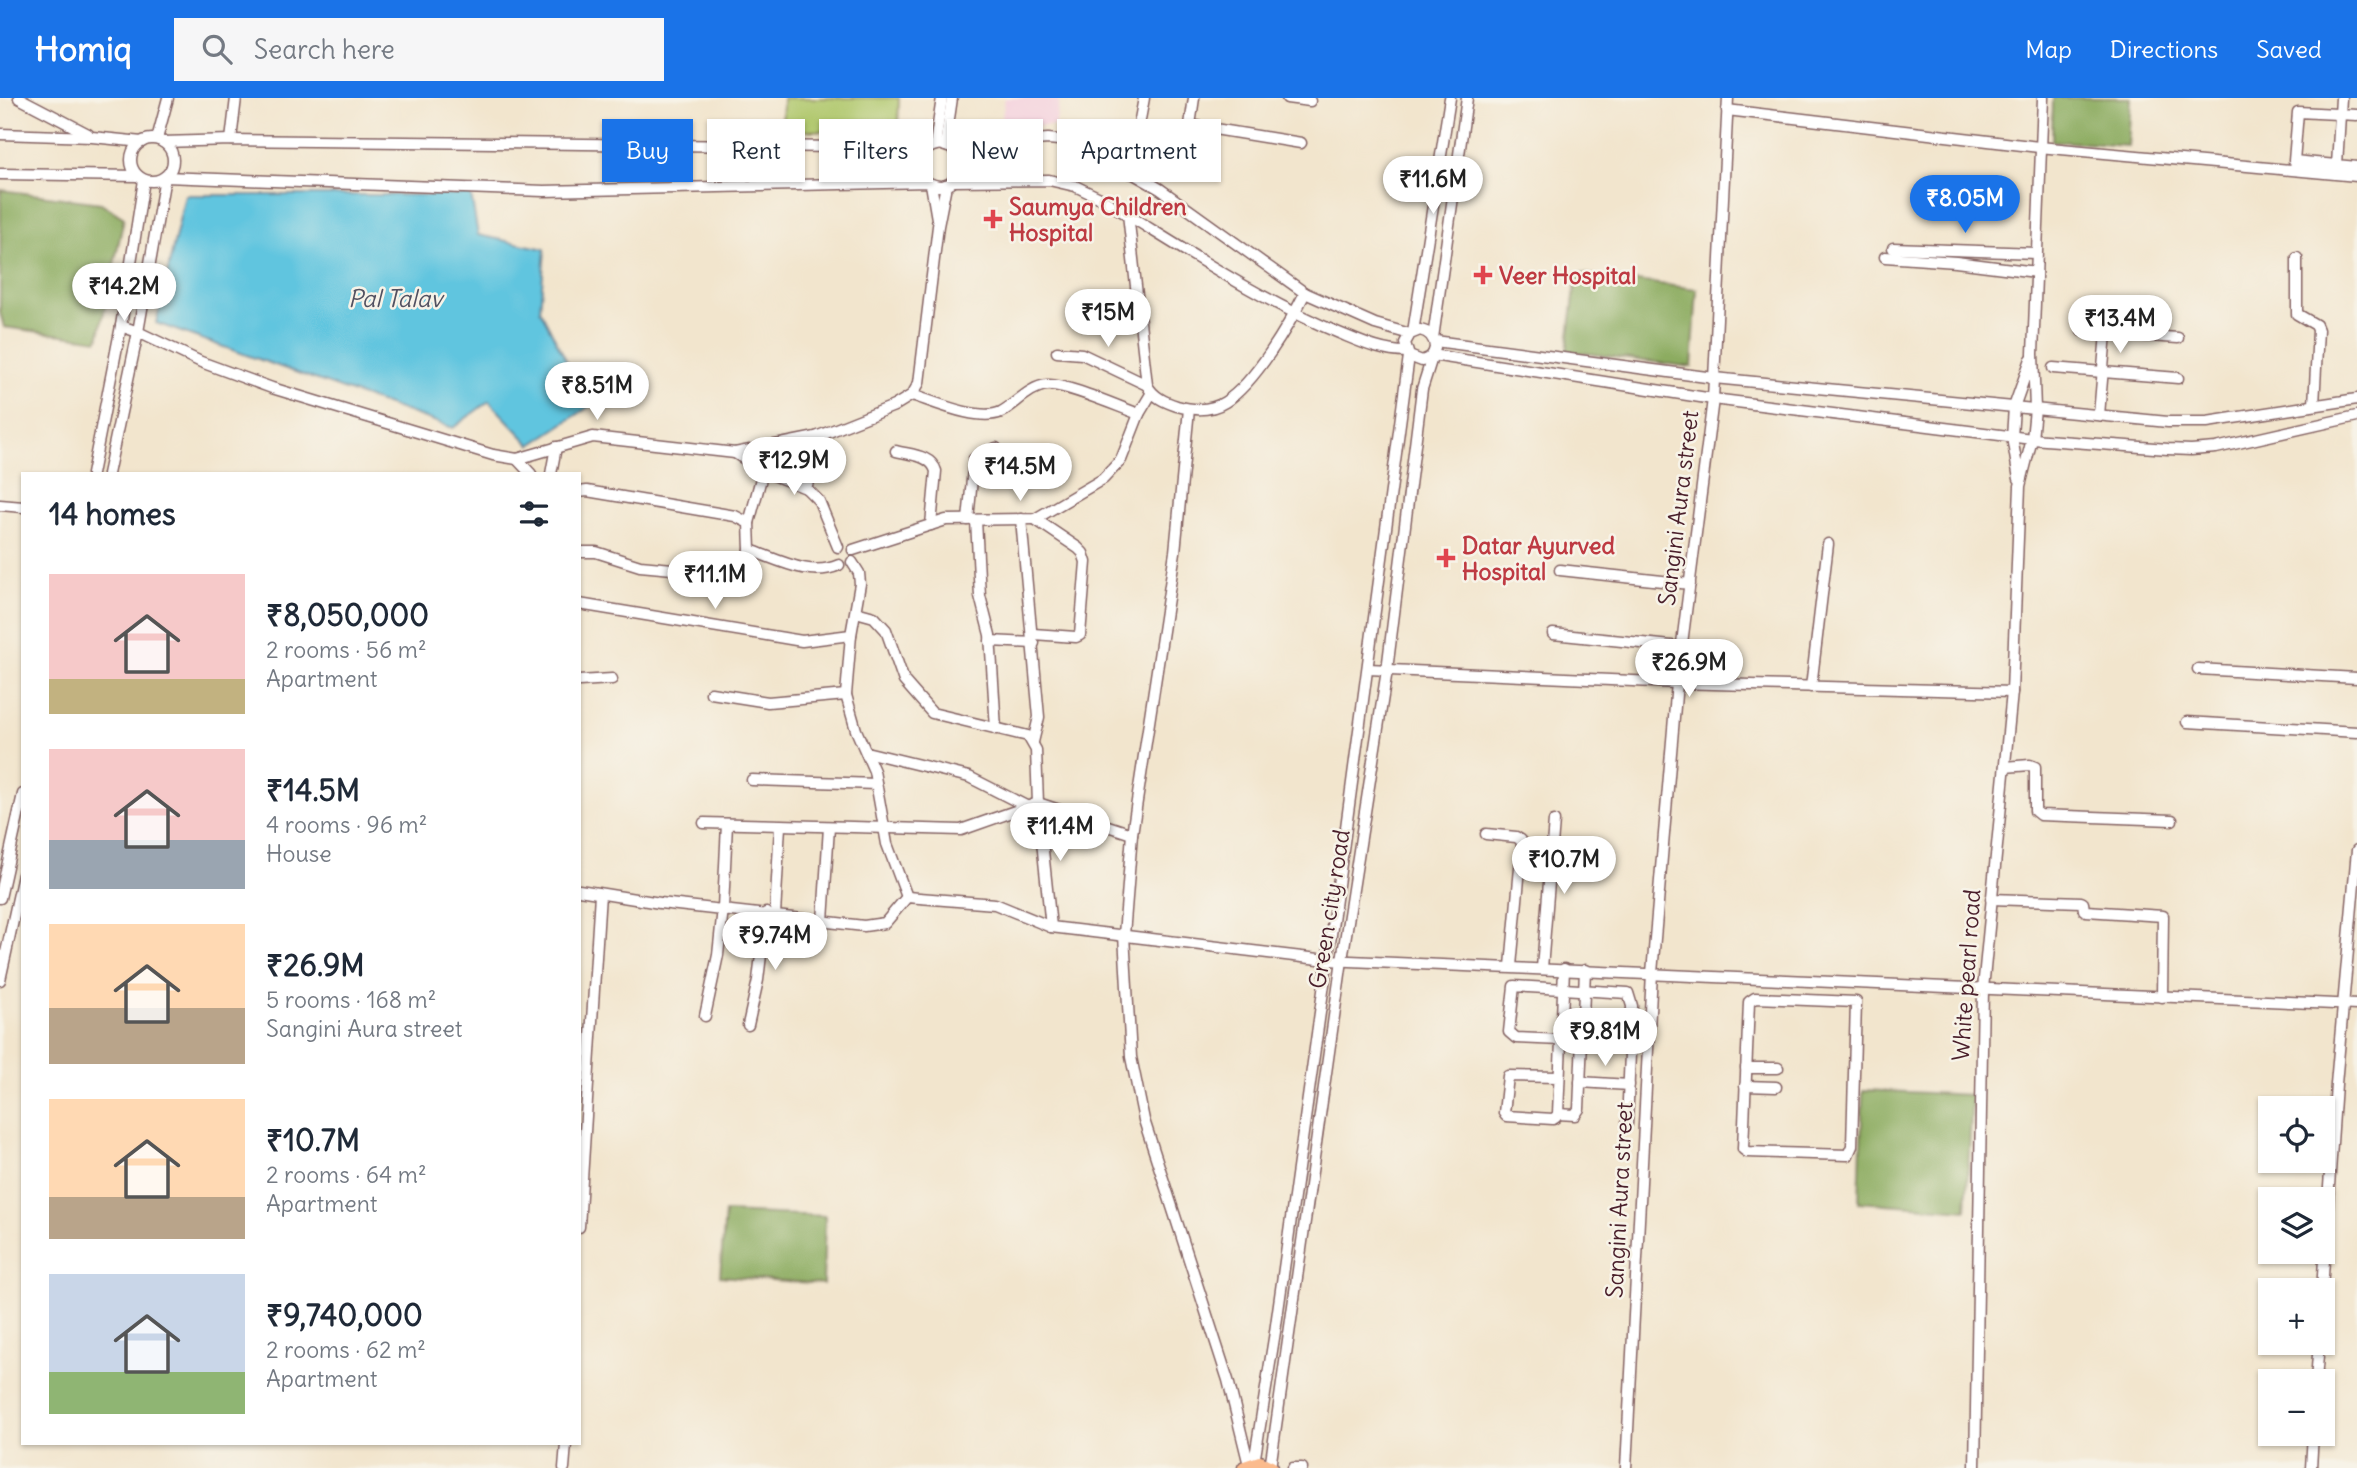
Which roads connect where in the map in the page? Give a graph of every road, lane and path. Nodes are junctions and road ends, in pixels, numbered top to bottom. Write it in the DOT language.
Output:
graph roads {
  1 [pos="19,98"];
  2 [pos="168,98"];
  3 [pos="236,98"];
  4 [pos="942,98"];
  5 [pos="953,98"];
  6 [pos="1144,98"];
  7 [pos="1194,98"];
  8 [pos="1287,98"];
  9 [pos="1450,98"];
  10 [pos="1467,98"];
  11 [pos="1728,98"];
  12 [pos="2043,98"];
  13 [pos="2341,98"];
  14 [pos="1310,102"];
  15 [pos="1727,110"];
  16 [pos="2340,114"];
  17 [pos="2357,115"];
  18 [pos="1140,119"];
  19 [pos="0,134"];
  20 [pos="92,137"];
  21 [pos="160,140"];
  22 [pos="231,140"];
  23 [pos="1057,140"];
  24 [pos="142,142"];
  25 [pos="1301,143"];
  26 [pos="939,147"];
  27 [pos="2039,147"];
  28 [pos="2337,165"];
  29 [pos="2357,167"];
  30 [pos="0,174"];
  31 [pos="2357,176"];
  32 [pos="165,177"];
  33 [pos="141,178"];
  34 [pos="1147,182"];
  35 [pos="929,183"];
  36 [pos="949,183"];
  37 [pos="1128,214"];
  38 [pos="938,226"];
  39 [pos="2036,253"];
  40 [pos="2297,258"];
  41 [pos="2036,272"];
  42 [pos="1305,293"];
  43 [pos="1294,315"];
  44 [pos="121,327"];
  45 [pos="2082,331"];
  46 [pos="138,332"];
  47 [pos="1411,333"];
  48 [pos="2106,333"];
  49 [pos="2178,338"];
  50 [pos="1434,339"];
  51 [pos="1057,352"];
  52 [pos="1407,354"];
  53 [pos="2033,354"];
  54 [pos="1431,356"];
  55 [pos="2053,368"];
  56 [pos="2102,373"];
  57 [pos="1714,378"];
  58 [pos="2178,378"];
  59 [pos="1149,390"];
  60 [pos="912,395"];
  61 [pos="1713,399"];
  62 [pos="2357,399"];
  63 [pos="2314,405"];
  64 [pos="2014,407"];
  65 [pos="1189,409"];
  66 [pos="2035,409"];
  67 [pos="1139,414"];
  68 [pos="2099,415"];
  69 [pos="2357,416"];
  70 [pos="816,437"];
  71 [pos="2012,437"];
  72 [pos="2032,439"];
  73 [pos="555,447"];
  74 [pos="996,448"];
  75 [pos="896,451"];
  76 [pos="735,453"];
  77 [pos="517,458"];
  78 [pos="763,471"];
  79 [pos="92,472"];
  80 [pos="108,472"];
  81 [pos="529,472"];
  82 [pos="551,472"];
  83 [pos="2020,486"];
  84 [pos="806,488"];
  85 [pos="581,492"];
  86 [pos="0,505"];
  87 [pos="21,507"];
  88 [pos="1021,519"];
  89 [pos="1035,519"];
  90 [pos="972,520"];
  91 [pos="748,523"];
  92 [pos="931,525"];
  93 [pos="1828,544"];
  94 [pos="838,547"];
  95 [pos="750,550"];
  96 [pos="853,550"];
  97 [pos="581,552"];
  98 [pos="852,562"];
  99 [pos="839,565"];
  100 [pos="1560,570"];
  101 [pos="1689,584"];
  102 [pos="581,604"];
  103 [pos="856,612"];
  104 [pos="1553,634"];
  105 [pos="851,635"];
  106 [pos="1033,638"];
  107 [pos="990,641"];
  108 [pos="1681,647"];
  109 [pos="2198,668"];
  110 [pos="1368,669"];
  111 [pos="1387,670"];
  112 [pos="2357,678"];
  113 [pos="612,679"];
  114 [pos="581,681"];
  115 [pos="1677,683"];
  116 [pos="1811,687"];
  117 [pos="2012,692"];
  118 [pos="711,693"];
  119 [pos="846,695"];
  120 [pos="2187,722"];
  121 [pos="996,729"];
  122 [pos="2357,732"];
  123 [pos="1033,743"];
  124 [pos="866,752"];
  125 [pos="2005,767"];
  126 [pos="752,780"];
  127 [pos="876,784"];
  128 [pos="21,803"];
  129 [pos="1033,805"];
  130 [pos="2172,820"];
  131 [pos="1554,821"];
  132 [pos="704,823"];
  133 [pos="727,824"];
  134 [pos="780,826"];
  135 [pos="829,827"];
  136 [pos="884,829"];
  137 [pos="1132,834"];
  138 [pos="1486,834"];
  139 [pos="2357,850"];
  140 [pos="590,892"];
  141 [pos="907,897"];
  142 [pos="0,898"];
  143 [pos="1992,899"];
  144 [pos="20,905"];
  145 [pos="723,908"];
  146 [pos="770,914"];
  147 [pos="0,921"];
  148 [pos="823,921"];
  149 [pos="12,925"];
  150 [pos="1051,927"];
  151 [pos="1124,935"];
  152 [pos="1327,960"];
  153 [pos="1342,960"];
  154 [pos="1511,966"];
  155 [pos="1542,968"];
  156 [pos="1564,969"];
  157 [pos="1585,970"];
  158 [pos="1652,973"];
  159 [pos="1783,979"];
  160 [pos="0,980"];
  161 [pos="1563,988"];
  162 [pos="1584,989"];
  163 [pos="1983,989"];
  164 [pos="2162,997"];
  165 [pos="1782,999"];
  166 [pos="2344,1004"];
  167 [pos="2357,1005"];
  168 [pos="705,1016"];
  169 [pos="748,1025"];
  170 [pos="1582,1033"];
  171 [pos="1631,1036"];
  172 [pos="1561,1040"];
  173 [pos="1746,1068"];
  174 [pos="1777,1068"];
  175 [pos="1559,1077"];
  176 [pos="1580,1082"];
  177 [pos="1629,1085"];
  178 [pos="1745,1086"];
  179 [pos="1776,1087"];
  180 [pos="1558,1114"];
  181 [pos="1627,1124"];
  182 [pos="581,1166"];
  183 [pos="2323,1278"];
  184 [pos="565,1445"];
  185 [pos="2312,1446"];
  186 [pos="1249,1466"];
  187 [pos="564,1468"];
  188 [pos="1271,1468"];
  189 [pos="1293,1468"];
  190 [pos="1302,1468"];
  191 [pos="1626,1468"];
  192 [pos="1975,1468"];
  193 [pos="2311,1468"];
  1 -- 20 [label="street"];
  2 -- 21 [label="street"];
  3 -- 22 [label="street"];
  4 -- 26 [label="street"];
  5 -- 26 [label="street"];
  6 -- 18 [label="street"];
  7 -- 25 [label="street"];
  8 -- 14 [label="street"];
  9 -- 47 [label="street"];
  10 -- 50 [label="street"];
  11 -- 15 [label="street, Sangini Aura street"];
  12 -- 27 [label="street"];
  13 -- 16 [label="street"];
  15 -- 27 [label="street"];
  15 -- 57 [label="street, Sangini Aura street"];
  16 -- 17 [label="street"];
  16 -- 28 [label="street"];
  16 -- 28 [label="street"];
  19 -- 20 [label="street"];
  20 -- 24 [label="street"];
  21 -- 22 [label="street"];
  21 -- 24 [label="street"];
  21 -- 32 [label="street"];
  22 -- 26 [label="street"];
  23 -- 26 [label="street"];
  24 -- 33 [label="street"];
  26 -- 35 [label="street"];
  26 -- 36 [label="street"];
  27 -- 31 [label="street"];
  27 -- 39 [label="street"];
  28 -- 29 [label="street"];
  30 -- 33 [label="street"];
  32 -- 33 [label="street"];
  32 -- 35 [label="street"];
  32 -- 46 [label="street"];
  33 -- 44 [label="street"];
  34 -- 42 [label="street"];
  35 -- 36 [label="street"];
  35 -- 38 [label="street"];
  36 -- 37 [label="street"];
  36 -- 38 [label="street"];
  37 -- 43 [label="street"];
  37 -- 59 [label="street"];
  38 -- 60 [label="street"];
  39 -- 41 [label="street"];
  39 -- 41 [label="street"];
  40 -- 63 [label="street"];
  41 -- 53 [label="street"];
  42 -- 43 [label="street"];
  42 -- 47 [label="street"];
  43 -- 52 [label="street"];
  43 -- 65 [label="street"];
  44 -- 46 [label="street"];
  44 -- 79 [label="street"];
  45 -- 48 [label="street"];
  46 -- 77 [label="street"];
  46 -- 80 [label="street"];
  47 -- 50 [label="street"];
  47 -- 52 [label="street"];
  48 -- 49 [label="street"];
  48 -- 56 [label="street"];
  50 -- 54 [label="street"];
  50 -- 57 [label="street"];
  51 -- 59 [label="street"];
  52 -- 54 [label="street"];
  52 -- 110 [label="street, Green city road"];
  53 -- 64 [label="street"];
  53 -- 66 [label="street"];
  54 -- 61 [label="street"];
  54 -- 111 [label="street, Green city road"];
  55 -- 56 [label="street"];
  56 -- 58 [label="street"];
  56 -- 68 [label="street"];
  57 -- 61 [label="street, Sangini Aura street"];
  57 -- 64 [label="street"];
  59 -- 65 [label="street"];
  59 -- 67 [label="street"];
  60 -- 67 [label="street"];
  60 -- 70 [label="street"];
  61 -- 71 [label="street"];
  61 -- 101 [label="street, Sangini Aura street"];
  62 -- 63 [label="street"];
  63 -- 68 [label="street"];
  64 -- 66 [label="street"];
  64 -- 71 [label="street"];
  65 -- 137 [label="street"];
  66 -- 68 [label="street"];
  66 -- 72 [label="street"];
  67 -- 89 [label="street"];
  69 -- 72 [label="street"];
  70 -- 76 [label="street"];
  70 -- 84 [label="street"];
  71 -- 72 [label="street"];
  71 -- 83 [label="street"];
  72 -- 83 [label="street"];
  73 -- 76 [label="street"];
  73 -- 77 [label="street"];
  73 -- 82 [label="street"];
  74 -- 90 [label="street"];
  75 -- 92 [label="street"];
  76 -- 78 [label="street"];
  77 -- 81 [label="street"];
  78 -- 84 [label="street"];
  78 -- 91 [label="street"];
  83 -- 117 [label="street, White pearl road"];
  84 -- 94 [label="street"];
  85 -- 91 [label="street"];
  86 -- 87 [label="street"];
  88 -- 89 [label="street"];
  88 -- 90 [label="street"];
  88 -- 106 [label="street"];
  89 -- 106 [label="street"];
  90 -- 92 [label="street"];
  90 -- 107 [label="street"];
  91 -- 95 [label="street"];
  92 -- 96 [label="street"];
  93 -- 116 [label="street"];
  94 -- 96 [label="street"];
  94 -- 99 [label="street"];
  95 -- 97 [label="street"];
  95 -- 99 [label="street"];
  96 -- 98 [label="street"];
  98 -- 99 [label="street"];
  98 -- 103 [label="street"];
  100 -- 101 [label="street"];
  101 -- 108 [label="street, Sangini Aura street"];
  102 -- 105 [label="street"];
  103 -- 105 [label="street"];
  103 -- 121 [label="street"];
  104 -- 108 [label="street"];
  105 -- 119 [label="street"];
  106 -- 107 [label="street"];
  106 -- 123 [label="street"];
  107 -- 121 [label="street"];
  108 -- 115 [label="street, Sangini Aura street"];
  109 -- 112 [label="street"];
  110 -- 111 [label="street"];
  110 -- 152 [label="street, Green city road"];
  111 -- 115 [label="street"];
  111 -- 153 [label="street, Green city road"];
  113 -- 114 [label="street"];
  115 -- 116 [label="street"];
  115 -- 158 [label="street, Sangini Aura street"];
  116 -- 117 [label="street"];
  117 -- 125 [label="street, White pearl road"];
  118 -- 119 [label="street"];
  119 -- 124 [label="street"];
  120 -- 122 [label="street"];
  121 -- 123 [label="street"];
  123 -- 129 [label="street"];
  124 -- 127 [label="street"];
  124 -- 129 [label="street"];
  125 -- 130 [label="street"];
  125 -- 143 [label="street, White pearl road"];
  126 -- 127 [label="street"];
  127 -- 136 [label="street"];
  128 -- 142 [label="street"];
  129 -- 136 [label="street"];
  129 -- 137 [label="street"];
  129 -- 150 [label="street"];
  131 -- 155 [label="street"];
  132 -- 133 [label="street"];
  133 -- 134 [label="street"];
  133 -- 145 [label="street"];
  134 -- 135 [label="street"];
  134 -- 146 [label="street"];
  135 -- 136 [label="street"];
  135 -- 148 [label="street"];
  136 -- 141 [label="street"];
  137 -- 151 [label="street"];
  138 -- 154 [label="street"];
  139 -- 166 [label="street"];
  140 -- 145 [label="street"];
  140 -- 182 [label="street"];
  141 -- 148 [label="street"];
  141 -- 150 [label="street"];
  143 -- 163 [label="street, White pearl road"];
  143 -- 164 [label="street"];
  144 -- 149 [label="street"];
  145 -- 146 [label="street"];
  145 -- 168 [label="street"];
  146 -- 148 [label="street"];
  146 -- 169 [label="street"];
  147 -- 149 [label="street"];
  149 -- 160 [label="street"];
  150 -- 151 [label="street"];
  151 -- 152 [label="street"];
  151 -- 186 [label="street"];
  152 -- 153 [label="street"];
  152 -- 186 [label="street, Green city road"];
  153 -- 154 [label="street"];
  153 -- 188 [label="street, Green city road"];
  154 -- 155 [label="street"];
  155 -- 156 [label="street"];
  156 -- 157 [label="street"];
  156 -- 161 [label="street"];
  157 -- 158 [label="street"];
  157 -- 162 [label="street"];
  158 -- 159 [label="street"];
  158 -- 191 [label="street, Sangini Aura street"];
  159 -- 163 [label="street"];
  159 -- 165 [label="street"];
  161 -- 162 [label="street"];
  161 -- 172 [label="street"];
  161 -- 172 [label="street"];
  162 -- 170 [label="street"];
  162 -- 171 [label="street"];
  163 -- 164 [label="street"];
  163 -- 192 [label="street, White pearl road"];
  164 -- 166 [label="street"];
  165 -- 173 [label="street"];
  165 -- 178 [label="street"];
  166 -- 167 [label="street"];
  166 -- 183 [label="street"];
  170 -- 171 [label="street"];
  170 -- 176 [label="street"];
  171 -- 177 [label="street"];
  172 -- 175 [label="street"];
  173 -- 174 [label="street"];
  173 -- 178 [label="street"];
  175 -- 180 [label="street"];
  175 -- 180 [label="street"];
  176 -- 177 [label="street"];
  176 -- 180 [label="street"];
  177 -- 181 [label="street"];
  178 -- 179 [label="street"];
  184 -- 187 [label="street"];
  185 -- 193 [label="street"];
  186 -- 188 [label="main road"];
  189 -- 190 [label="street"];
}
